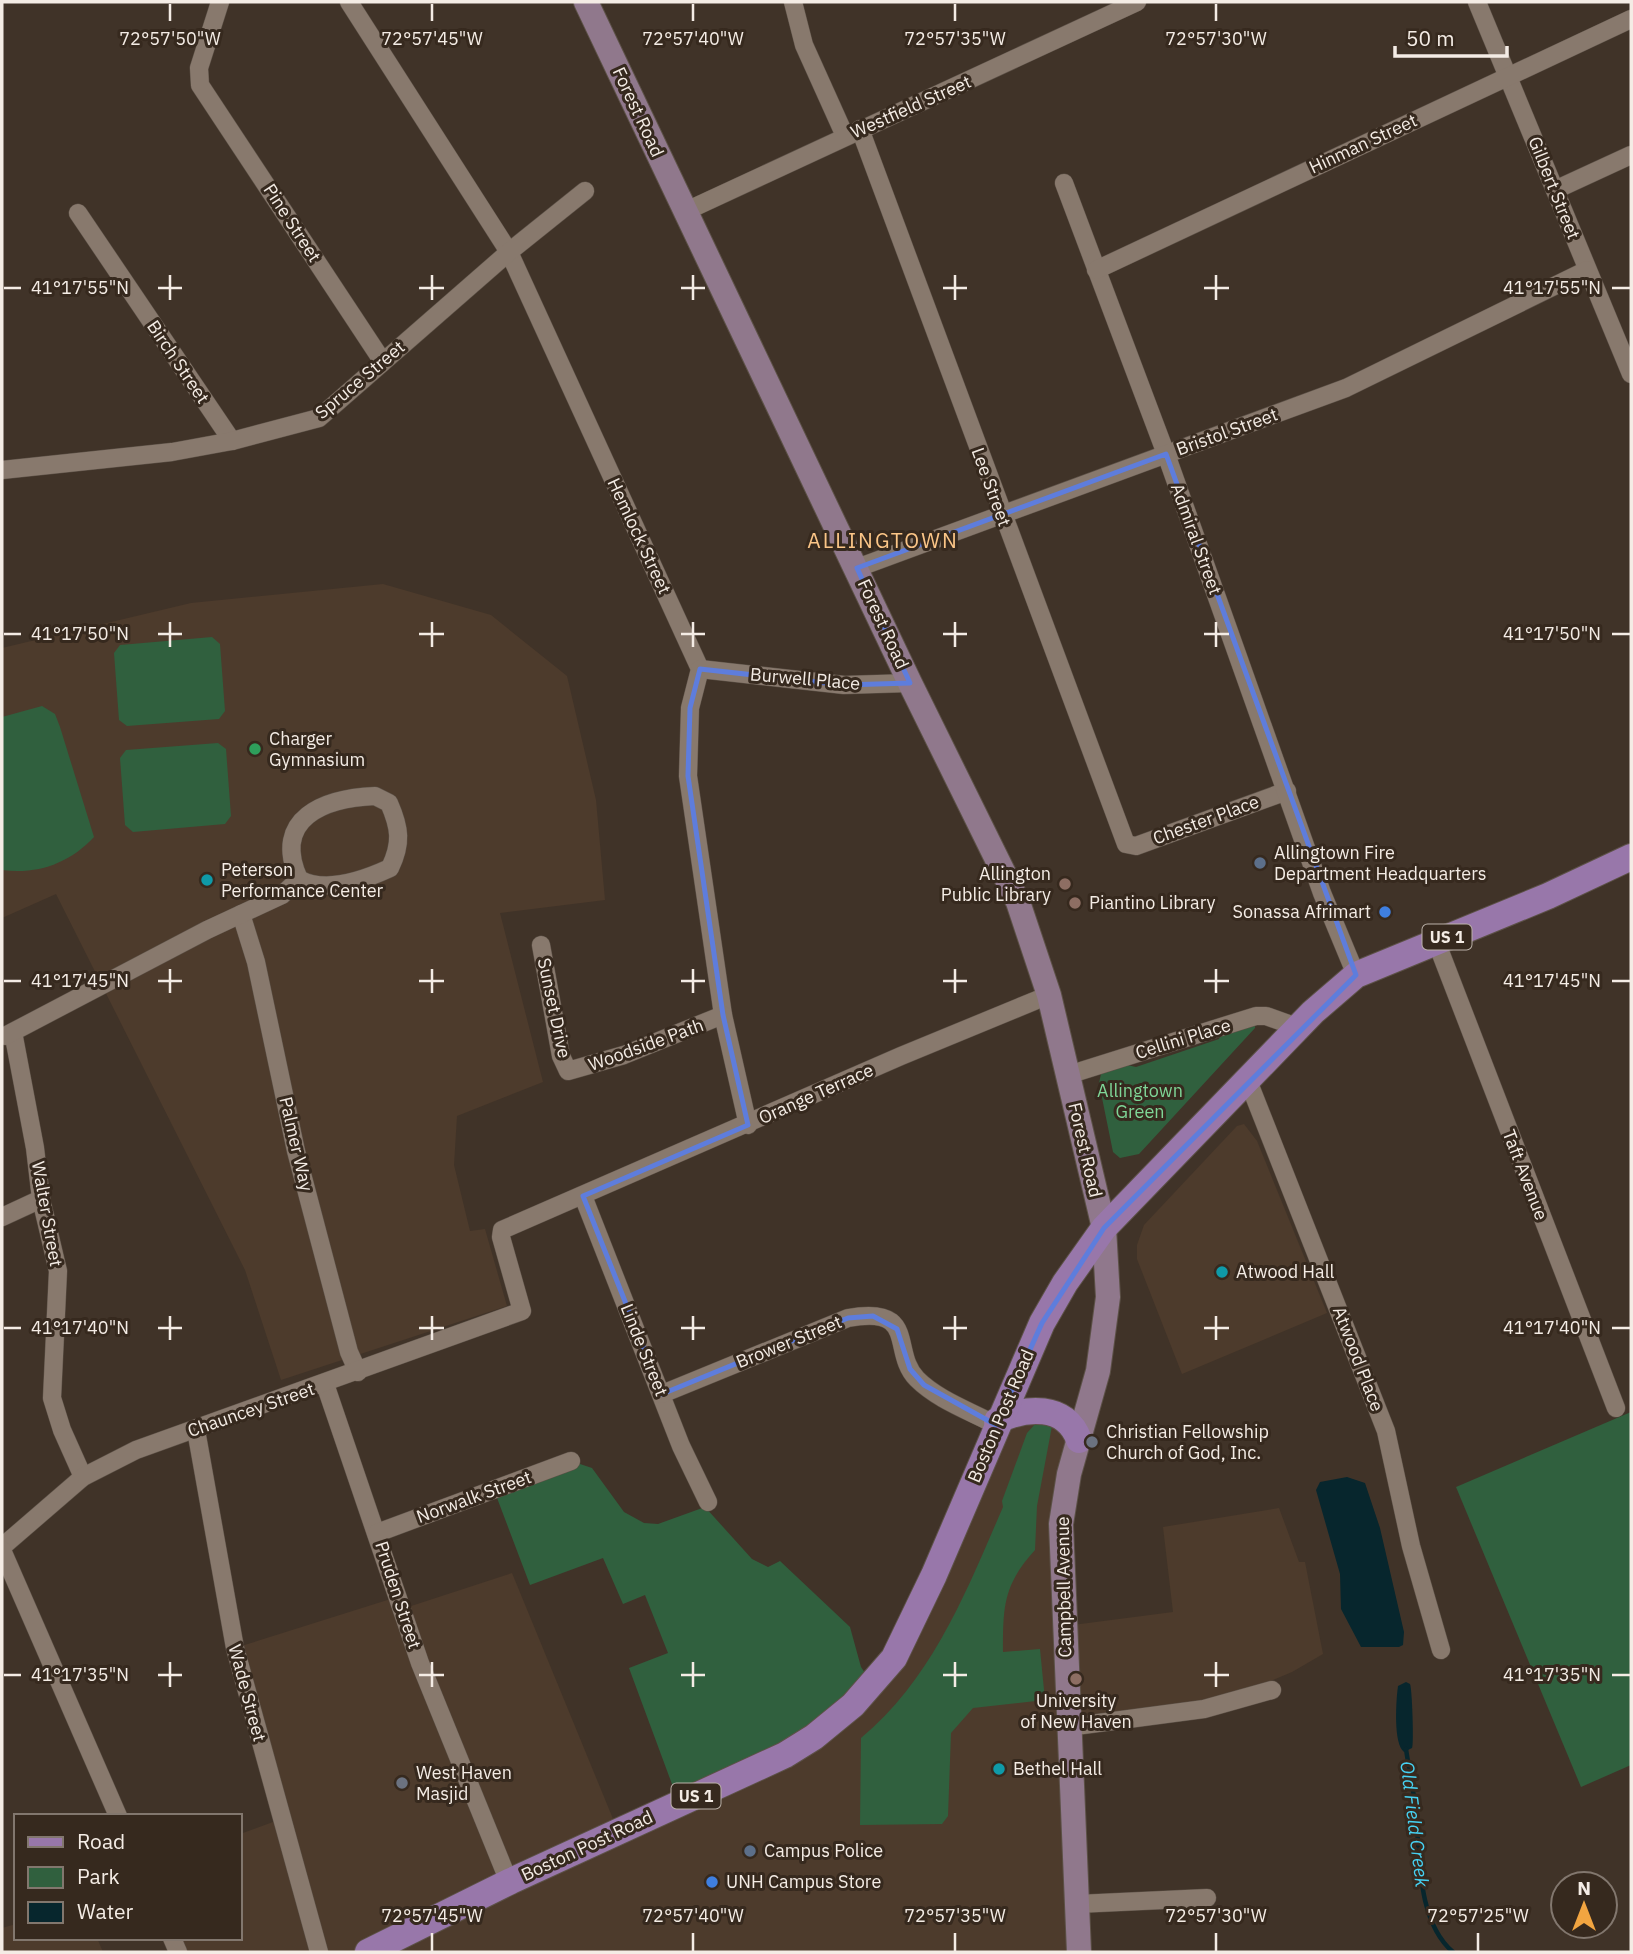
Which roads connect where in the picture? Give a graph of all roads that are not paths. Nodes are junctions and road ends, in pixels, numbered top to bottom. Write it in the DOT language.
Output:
graph roads {
  1 [pos="220,2"];
  2 [pos="349,2"];
  3 [pos="586,2"];
  4 [pos="793,2"];
  5 [pos="1137,2"];
  6 [pos="1478,2"];
  7 [pos="1631,19"];
  8 [pos="1508,76"];
  9 [pos="852,132"];
  10 [pos="1631,155"];
  11 [pos="1064,183"];
  12 [pos="1555,190"];
  13 [pos="585,191"];
  14 [pos="684,212"];
  15 [pos="78,213"];
  16 [pos="509,252"];
  17 [pos="1096,270"];
  18 [pos="1587,270"];
  19 [pos="383,362"];
  20 [pos="1630,369"];
  21 [pos="232,441"];
  22 [pos="1166,454"];
  23 [pos="2,470"];
  24 [pos="1001,513"];
  25 [pos="856,568"];
  26 [pos="700,669"];
  27 [pos="910,683"];
  28 [pos="1287,791"];
  29 [pos="1126,844"];
  30 [pos="1631,857"];
  31 [pos="299,879"];
  32 [pos="241,915"];
  33 [pos="1436,941"];
  34 [pos="541,945"];
  35 [pos="1356,975"];
  36 [pos="1049,995"];
  37 [pos="723,1015"];
  38 [pos="1297,1027"];
  39 [pos="7,1034"];
  40 [pos="568,1071"];
  41 [pos="1068,1075"];
  42 [pos="1247,1078"];
  43 [pos="748,1125"];
  44 [pos="583,1196"];
  45 [pos="41,1199"];
  46 [pos="2,1217"];
  47 [pos="1104,1228"];
  48 [pos="358,1372"];
  49 [pos="325,1384"];
  50 [pos="662,1394"];
  51 [pos="1616,1408"];
  52 [pos="997,1423"];
  53 [pos="196,1430"];
  54 [pos="1079,1440"];
  55 [pos="571,1461"];
  56 [pos="83,1477"];
  57 [pos="708,1502"];
  58 [pos="377,1533"];
  59 [pos="2,1548"];
  60 [pos="1441,1650"];
  61 [pos="1272,1690"];
  62 [pos="1068,1727"];
  63 [pos="117,1814"];
  64 [pos="509,1882"];
  65 [pos="1208,1898"];
  66 [pos="1077,1904"];
  67 [pos="319,1952"];
  68 [pos="368,1952"];
  69 [pos="1079,1952"];
  1 -- 19 [label="street, Pine Street"];
  2 -- 16 [label="street, Hemlock Street"];
  3 -- 14 [label="main road, Forest Road"];
  4 -- 9 [label="street, Lee Street"];
  5 -- 9 [label="street, Westfield Street"];
  6 -- 8 [label="street, Gilbert Street"];
  7 -- 8 [label="street, Hinman Street"];
  8 -- 12 [label="street, Gilbert Street"];
  8 -- 17 [label="street, Hinman Street"];
  9 -- 14 [label="street, Westfield Street"];
  9 -- 24 [label="street, Lee Street"];
  10 -- 12 [label="street"];
  11 -- 17 [label="street, Admiral Street"];
  12 -- 18 [label="street, Gilbert Street"];
  13 -- 16 [label="street, Spruce Street"];
  14 -- 25 [label="main road, Forest Road"];
  15 -- 21 [label="street, Birch Street"];
  16 -- 19 [label="street, Spruce Street"];
  16 -- 26 [label="street, Hemlock Street"];
  17 -- 22 [label="street, Admiral Street"];
  18 -- 20 [label="street, Gilbert Street"];
  18 -- 22 [label="street, Bristol Street"];
  19 -- 21 [label="street, Spruce Street"];
  21 -- 23 [label="street, Spruce Street"];
  22 -- 24 [label="street, Bristol Street"];
  22 -- 28 [label="street, Admiral Street"];
  24 -- 25 [label="street, Bristol Street"];
  24 -- 29 [label="street, Lee Street"];
  25 -- 27 [label="main road, Forest Road"];
  26 -- 27 [label="street, Burwell Place"];
  26 -- 37 [label="street"];
  27 -- 36 [label="main road, Forest Road"];
  28 -- 29 [label="street, Chester Place"];
  28 -- 35 [label="street, Admiral Street"];
  30 -- 33 [label="main road, Boston Post Road / US 1"];
  31 -- 31 [label="street"];
  31 -- 32 [label="street"];
  32 -- 39 [label="street"];
  32 -- 48 [label="street, Palmer Way"];
  33 -- 35 [label="main road, Boston Post Road / US 1"];
  33 -- 51 [label="street, Taft Avenue"];
  34 -- 40 [label="street, Sunset Drive"];
  35 -- 38 [label="main road, Boston Post Road / US 1"];
  36 -- 41 [label="main road, Forest Road"];
  36 -- 43 [label="street, Orange Terrace"];
  37 -- 40 [label="street, Woodside Path"];
  37 -- 43 [label="street"];
  38 -- 41 [label="street, Cellini Place"];
  38 -- 42 [label="main road, Boston Post Road / US 1"];
  39 -- 45 [label="street, Walter Street"];
  41 -- 47 [label="main road, Forest Road"];
  42 -- 47 [label="main road, Boston Post Road / US 1"];
  42 -- 60 [label="street, Atwood Place"];
  43 -- 44 [label="street, Orange Terrace"];
  44 -- 48 [label="street, Chauncey Street"];
  44 -- 50 [label="street, Linde Street"];
  45 -- 46 [label="street"];
  45 -- 56 [label="street, Walter Street"];
  47 -- 52 [label="main road, Boston Post Road / US 1"];
  47 -- 54 [label="main road, Campbell Avenue"];
  48 -- 49 [label="street, Chauncey Street"];
  49 -- 53 [label="street, Chauncey Street"];
  49 -- 58 [label="street, Pruden Street"];
  50 -- 52 [label="street, Brower Street"];
  50 -- 57 [label="street, Linde Street"];
  52 -- 54 [label="main road"];
  52 -- 64 [label="main road, Boston Post Road / US 1"];
  53 -- 56 [label="street, Chauncey Street"];
  53 -- 67 [label="street, Wade Street"];
  54 -- 62 [label="main road, Campbell Avenue"];
  55 -- 58 [label="street, Norwalk Street"];
  56 -- 59 [label="street, Chauncey Street"];
  58 -- 64 [label="street, Pruden Street"];
  59 -- 63 [label="street"];
  61 -- 62 [label="street"];
  62 -- 66 [label="main road, Campbell Avenue"];
  64 -- 68 [label="main road, Boston Post Road / US 1"];
  65 -- 66 [label="street"];
  66 -- 69 [label="main road, Campbell Avenue"];
}
